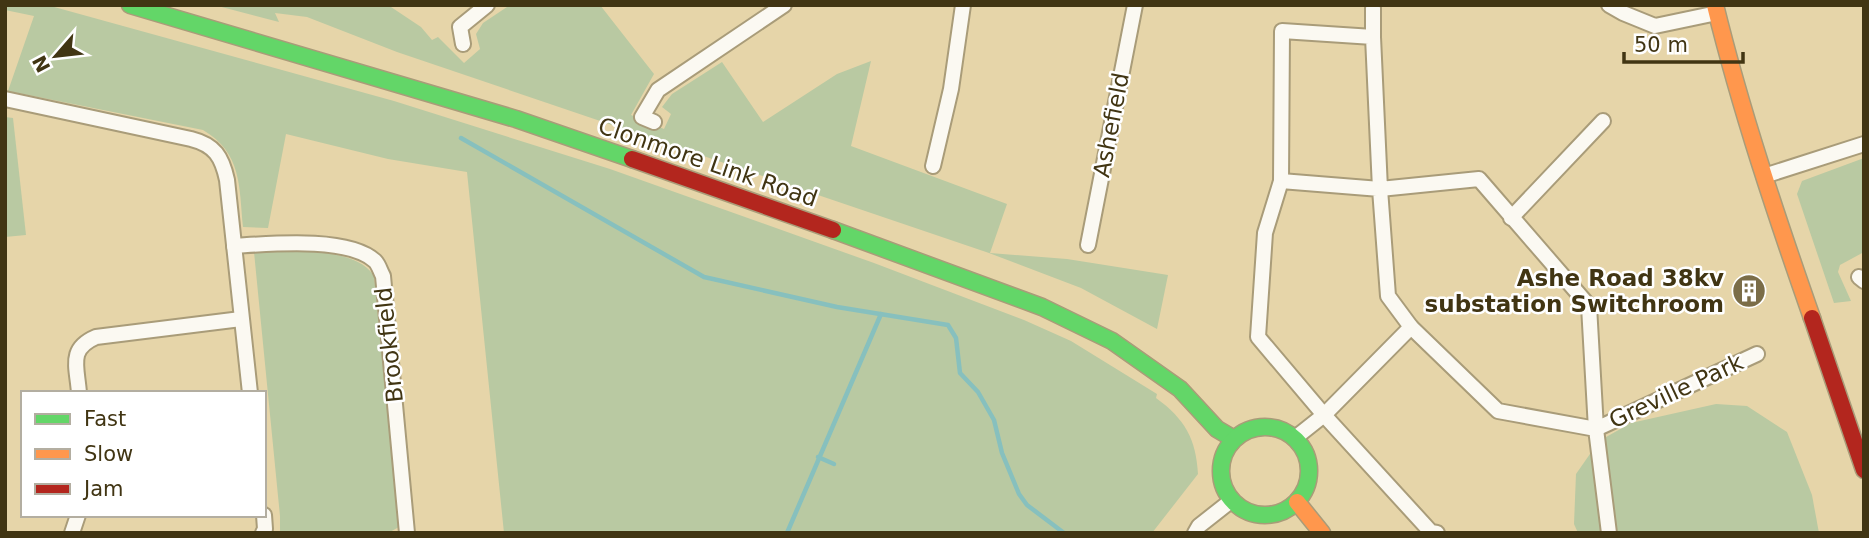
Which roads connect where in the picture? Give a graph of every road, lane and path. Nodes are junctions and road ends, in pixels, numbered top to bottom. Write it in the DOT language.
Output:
graph roads {
  1 [pos="130,5"];
  2 [pos="487,5"];
  3 [pos="785,5"];
  4 [pos="963,5"];
  5 [pos="1135,5"];
  6 [pos="1609,5"];
  7 [pos="1373,8"];
  8 [pos="1716,9"];
  9 [pos="1373,37"];
  10 [pos="463,44"];
  11 [pos="5,99"];
  12 [pos="1603,121"];
  13 [pos="654,122"];
  14 [pos="1864,145"];
  15 [pos="933,166"];
  16 [pos="1764,176"];
  17 [pos="1281,181"];
  18 [pos="1380,189"];
  19 [pos="1511,218"];
  20 [pos="1088,245"];
  21 [pos="234,246"];
  22 [pos="241,319"];
  23 [pos="1411,327"];
  24 [pos="1757,354"];
  25 [pos="79,391"];
  26 [pos="250,391"];
  27 [pos="1324,415"];
  28 [pos="1596,429"];
  29 [pos="1295,438"];
  30 [pos="1234,439"];
  31 [pos="1864,470"];
  32 [pos="1232,500"];
  33 [pos="1297,502"];
  34 [pos="1197,529"];
  35 [pos="408,533"];
  36 [pos="1322,533"];
  37 [pos="1437,533"];
  38 [pos="1609,533"];
  1 -- 30 [label="main road, Clonmore Link Road"];
  2 -- 10 [label="street"];
  3 -- 13 [label="street"];
  4 -- 15 [label="street"];
  5 -- 20 [label="street, Ashefield"];
  6 -- 8 [label="street"];
  7 -- 9 [label="street, Greville Park"];
  8 -- 16 [label="main road"];
  9 -- 17 [label="street"];
  9 -- 18 [label="street, Greville Park"];
  11 -- 21 [label="street"];
  12 -- 19 [label="street"];
  14 -- 16 [label="street"];
  16 -- 31 [label="main road"];
  17 -- 18 [label="street, Greville Park"];
  17 -- 27 [label="street"];
  18 -- 19 [label="street, Greville Park"];
  18 -- 23 [label="street, Greville Park"];
  19 -- 28 [label="street, Greville Park"];
  21 -- 22 [label="street"];
  21 -- 35 [label="street, Brookfield"];
  22 -- 25 [label="street"];
  22 -- 26 [label="street"];
  23 -- 27 [label="street"];
  23 -- 28 [label="street, Greville Park"];
  24 -- 28 [label="street, Greville Park"];
  27 -- 29 [label="street"];
  27 -- 37 [label="street"];
  28 -- 38 [label="street, Greville Park"];
  29 -- 30 [label="main road"];
  29 -- 33 [label="main road"];
  30 -- 32 [label="main road"];
  32 -- 33 [label="main road"];
  32 -- 34 [label="street"];
  33 -- 36 [label="main road"];
}
